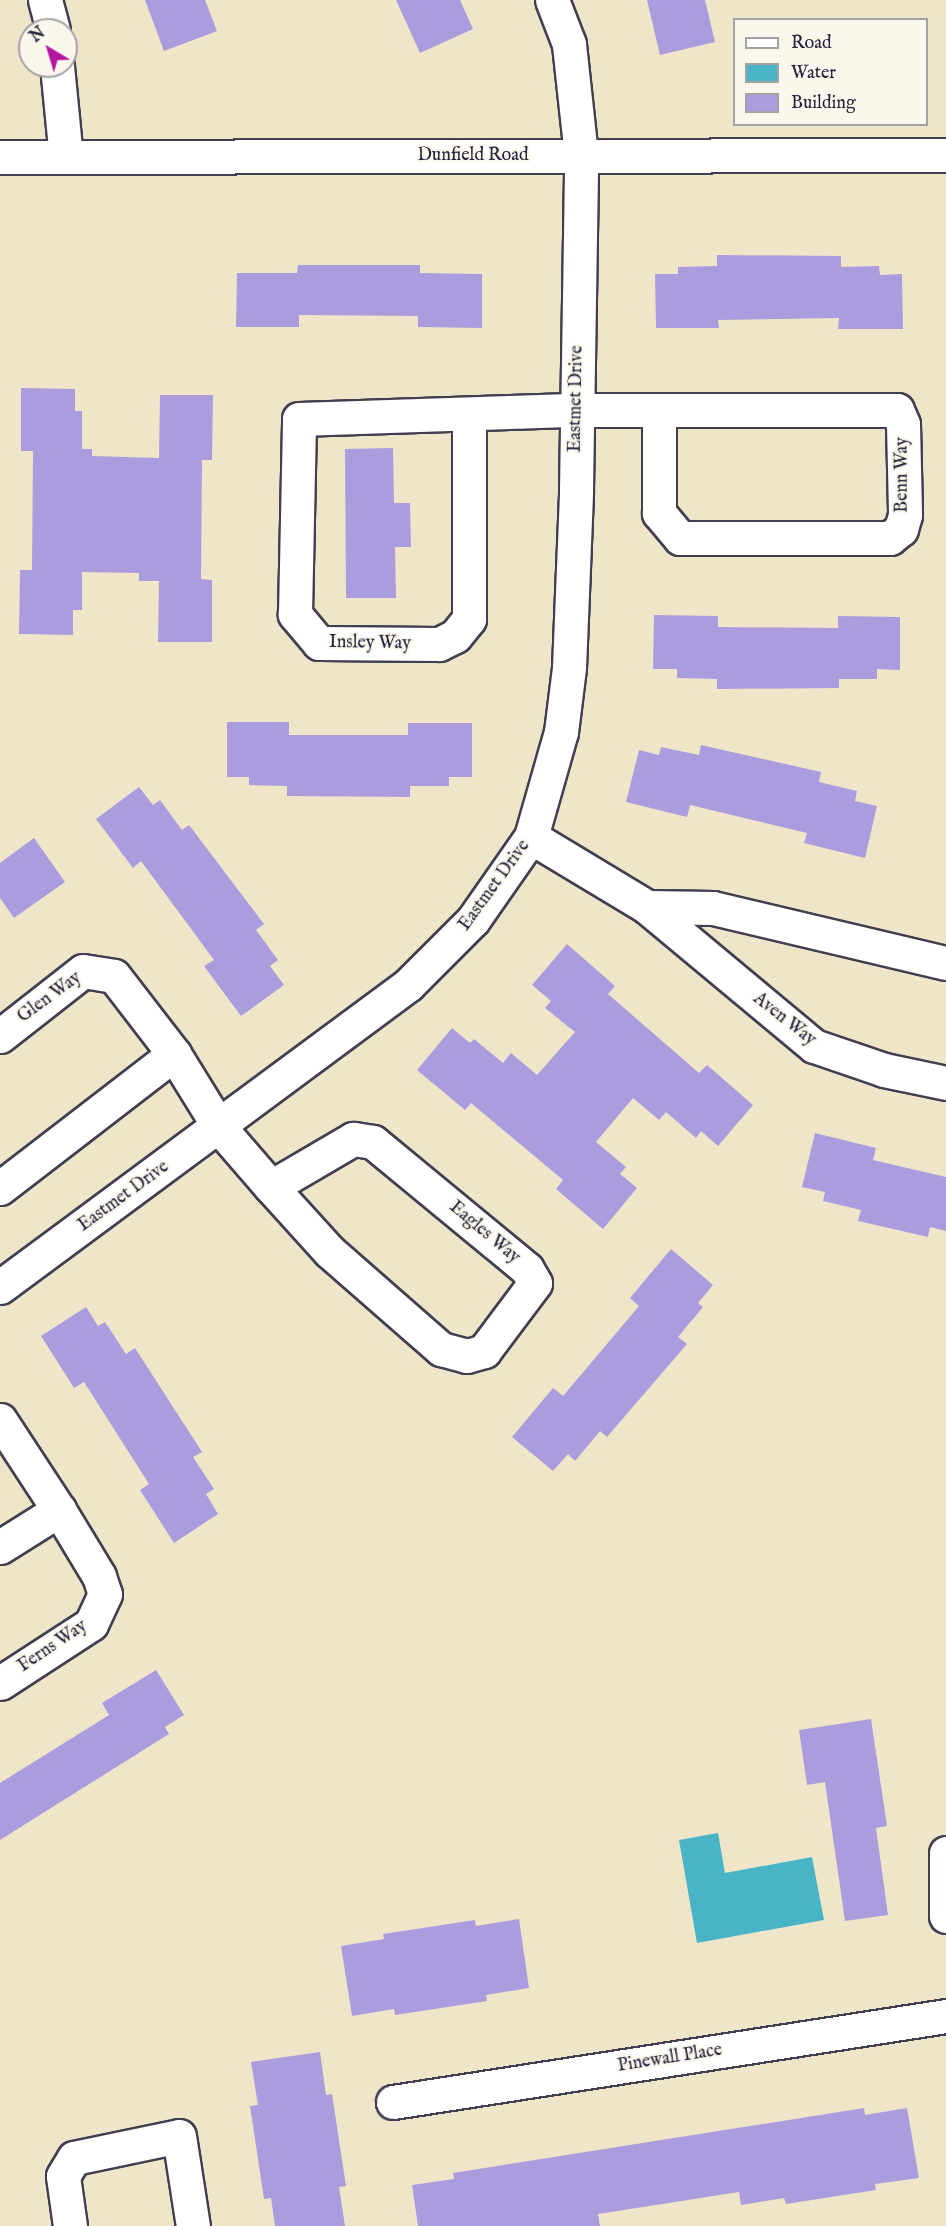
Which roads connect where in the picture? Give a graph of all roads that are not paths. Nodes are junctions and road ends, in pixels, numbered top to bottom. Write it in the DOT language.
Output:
graph roads {
  1 [pos="45,0"];
  2 [pos="552,0"];
  3 [pos="50,18"];
  4 [pos="58,78"];
  5 [pos="581,155"];
  6 [pos="946,155"];
  7 [pos="0,157"];
  8 [pos="66,157"];
  9 [pos="577,410"];
  10 [pos="658,412"];
  11 [pos="469,416"];
  12 [pos="531,837"];
  13 [pos="647,908"];
  14 [pos="946,963"];
  15 [pos="0,1036"];
  16 [pos="174,1054"];
  17 [pos="946,1083"];
  18 [pos="219,1127"];
  19 [pos="271,1187"];
  20 [pos="0,1188"];
  21 [pos="0,1287"];
  22 [pos="0,1420"];
  23 [pos="59,1510"];
  24 [pos="0,1547"];
  25 [pos="0,1683"];
  26 [pos="946,1853"];
  27 [pos="946,1916"];
  28 [pos="946,2016"];
  29 [pos="393,2102"];
  30 [pos="70,2226"];
  31 [pos="193,2226"];
  1 -- 3 [label="street"];
  2 -- 5 [label="street, Eastmet Drive"];
  4 -- 8 [label="street"];
  5 -- 6 [label="street, Dunfield Road"];
  5 -- 8 [label="street, Dunfield Road"];
  5 -- 9 [label="street, Eastmet Drive"];
  7 -- 8 [label="street, Dunfield Road"];
  9 -- 10 [label="street, Benn Way"];
  9 -- 11 [label="street, Insley Way"];
  9 -- 12 [label="street, Eastmet Drive"];
  10 -- 10 [label="street, Benn Way"];
  11 -- 11 [label="street, Insley Way"];
  12 -- 13 [label="street, Aven Way"];
  12 -- 18 [label="street, Eastmet Drive"];
  13 -- 14 [label="street"];
  13 -- 17 [label="street, Aven Way"];
  15 -- 16 [label="street, Glen Way"];
  16 -- 18 [label="street, Glen Way"];
  16 -- 20 [label="street"];
  18 -- 19 [label="street, Eagles Way"];
  18 -- 21 [label="street, Eastmet Drive"];
  19 -- 19 [label="street, Eagles Way"];
  22 -- 23 [label="street, Ferns Way"];
  23 -- 24 [label="street"];
  23 -- 25 [label="street, Ferns Way"];
  26 -- 27 [label="street"];
  28 -- 29 [label="street, Pinewall Place"];
  30 -- 31 [label="street"];
}
